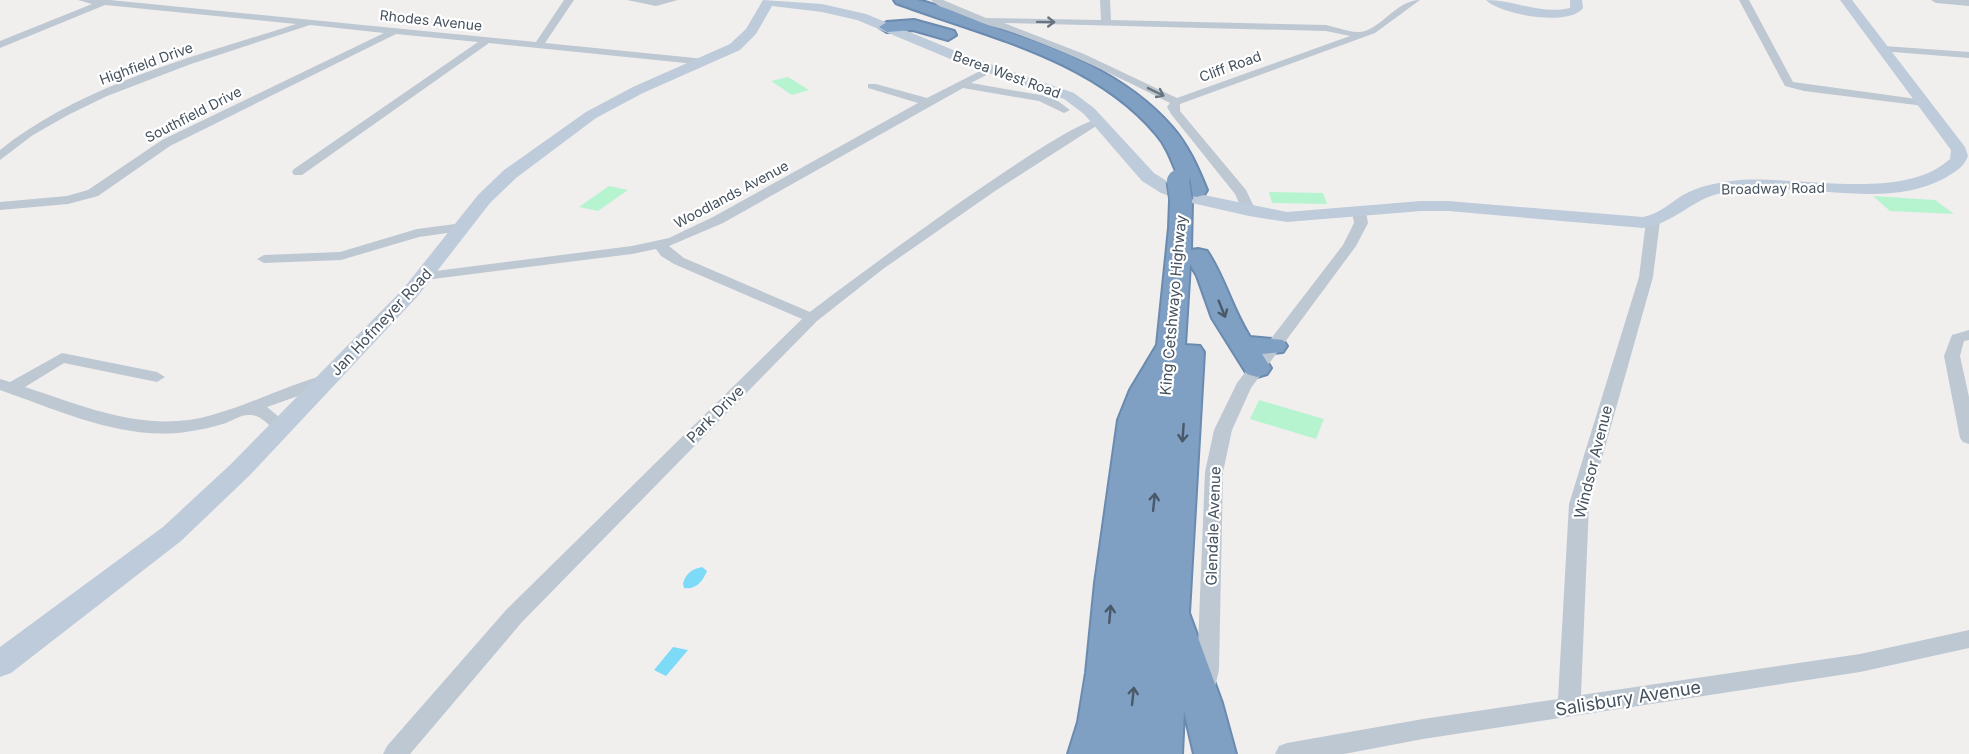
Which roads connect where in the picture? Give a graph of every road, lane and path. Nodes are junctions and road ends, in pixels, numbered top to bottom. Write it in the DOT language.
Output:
graph roads {
  1 [pos="83,0"];
  2 [pos="569,0"];
  3 [pos="632,0"];
  4 [pos="673,0"];
  5 [pos="768,0"];
  6 [pos="926,0"];
  7 [pos="1105,0"];
  8 [pos="1415,0"];
  9 [pos="1492,0"];
  10 [pos="1576,0"];
  11 [pos="1744,0"];
  12 [pos="1846,0"];
  13 [pos="1936,0"];
  14 [pos="895,1"];
  15 [pos="105,2"];
  16 [pos="153,3"];
  17 [pos="1969,3"];
  18 [pos="943,4"];
  19 [pos="988,20"];
  20 [pos="314,22"];
  21 [pos="1106,24"];
  22 [pos="887,27"];
  23 [pos="397,30"];
  24 [pos="1360,35"];
  25 [pos="488,40"];
  26 [pos="0,44"];
  27 [pos="539,45"];
  28 [pos="1884,50"];
  29 [pos="1065,51"];
  30 [pos="1969,55"];
  31 [pos="705,62"];
  32 [pos="990,69"];
  33 [pos="962,84"];
  34 [pos="872,86"];
  35 [pos="927,102"];
  36 [pos="1176,102"];
  37 [pos="1924,103"];
  38 [pos="1064,110"];
  39 [pos="1162,126"];
  40 [pos="1096,127"];
  41 [pos="1965,154"];
  42 [pos="0,156"];
  43 [pos="298,172"];
  44 [pos="1186,190"];
  45 [pos="0,206"];
  46 [pos="1249,212"];
  47 [pos="1359,212"];
  48 [pos="1653,221"];
  49 [pos="463,227"];
  50 [pos="661,245"];
  51 [pos="1198,256"];
  52 [pos="264,259"];
  53 [pos="425,276"];
  54 [pos="812,318"];
  55 [pos="1969,335"];
  56 [pos="1171,345"];
  57 [pos="1265,357"];
  58 [pos="157,377"];
  59 [pos="329,379"];
  60 [pos="6,386"];
  61 [pos="246,409"];
  62 [pos="282,427"];
  63 [pos="1969,438"];
  64 [pos="1170,606"];
  65 [pos="1969,639"];
  66 [pos="0,664"];
  67 [pos="1202,704"];
  68 [pos="1569,708"];
  69 [pos="395,754"];
  70 [pos="1089,754"];
  71 [pos="1127,754"];
  72 [pos="1161,754"];
  73 [pos="1215,754"];
  74 [pos="1287,754"];
  1 -- 15 [label="street, Rhodes Avenue"];
  2 -- 27 [label="street"];
  3 -- 4 [label="street"];
  5 -- 22 [label="street, Berea West Road"];
  5 -- 31 [label="street, Jan Hofmeyer Road"];
  6 -- 18 [label="highway"];
  7 -- 21 [label="street"];
  8 -- 24 [label="street, Cliff Road"];
  9 -- 10 [label="street"];
  11 -- 37 [label="street"];
  12 -- 28 [label="street, Broadway Road"];
  13 -- 17 [label="street"];
  14 -- 39 [label="highway, King Cetshwayo Highway"];
  14 -- 44 [label="highway, King Cetshwayo Highway"];
  15 -- 16 [label="street, Rhodes Avenue"];
  15 -- 26 [label="street"];
  16 -- 20 [label="street, Rhodes Avenue"];
  18 -- 19 [label="street"];
  19 -- 21 [label="street, one-way"];
  19 -- 29 [label="street"];
  20 -- 23 [label="street, Rhodes Avenue"];
  20 -- 42 [label="street, Highfield Drive"];
  21 -- 24 [label="street"];
  22 -- 32 [label="street, Berea West Road"];
  22 -- 44 [label="highway"];
  23 -- 25 [label="street, Rhodes Avenue"];
  23 -- 45 [label="street, Southfield Drive"];
  24 -- 36 [label="street, Cliff Road"];
  25 -- 27 [label="street, Rhodes Avenue"];
  25 -- 43 [label="street"];
  27 -- 31 [label="street, Rhodes Avenue"];
  28 -- 30 [label="street"];
  28 -- 37 [label="street, Broadway Road"];
  29 -- 36 [label="street, one-way"];
  29 -- 39 [label="highway"];
  31 -- 49 [label="street, Jan Hofmeyer Road"];
  32 -- 33 [label="street, Woodlands Avenue"];
  32 -- 40 [label="street, Berea West Road"];
  33 -- 35 [label="street, Woodlands Avenue"];
  33 -- 38 [label="street"];
  34 -- 35 [label="street"];
  35 -- 50 [label="street, Woodlands Avenue"];
  36 -- 46 [label="street"];
  37 -- 41 [label="street, Broadway Road"];
  39 -- 44 [label="highway, King Cetshwayo Highway"];
  40 -- 46 [label="street, Berea West Road"];
  40 -- 54 [label="street, Park Drive"];
  41 -- 48 [label="street, Broadway Road"];
  44 -- 51 [label="highway, King Cetshwayo Highway"];
  44 -- 56 [label="highway, King Cetshwayo Highway"];
  46 -- 47 [label="street"];
  47 -- 48 [label="street"];
  47 -- 57 [label="street, Glendale Avenue"];
  48 -- 68 [label="street, Windsor Avenue"];
  49 -- 52 [label="street"];
  49 -- 53 [label="street, Jan Hofmeyer Road"];
  50 -- 53 [label="street, Woodlands Avenue"];
  50 -- 54 [label="street"];
  51 -- 57 [label="highway, one-way"];
  51 -- 64 [label="highway, King Cetshwayo Highway, one-way"];
  53 -- 59 [label="street, Jan Hofmeyer Road"];
  54 -- 69 [label="street, Park Drive"];
  55 -- 63 [label="street"];
  70 -- 56 [label="highway, one-way"];
  71 -- 56 [label="highway, King Cetshwayo Highway, one-way"];
  57 -- 67 [label="street, Glendale Avenue"];
  58 -- 60 [label="street"];
  59 -- 61 [label="street"];
  59 -- 62 [label="street, Jan Hofmeyer Road"];
  60 -- 61 [label="street"];
  61 -- 62 [label="street"];
  62 -- 66 [label="street, Jan Hofmeyer Road"];
  64 -- 67 [label="highway"];
  64 -- 72 [label="highway, King Cetshwayo Highway"];
  65 -- 68 [label="street, Salisbury Avenue"];
  67 -- 73 [label="highway"];
  68 -- 74 [label="street, Salisbury Avenue"];
}
